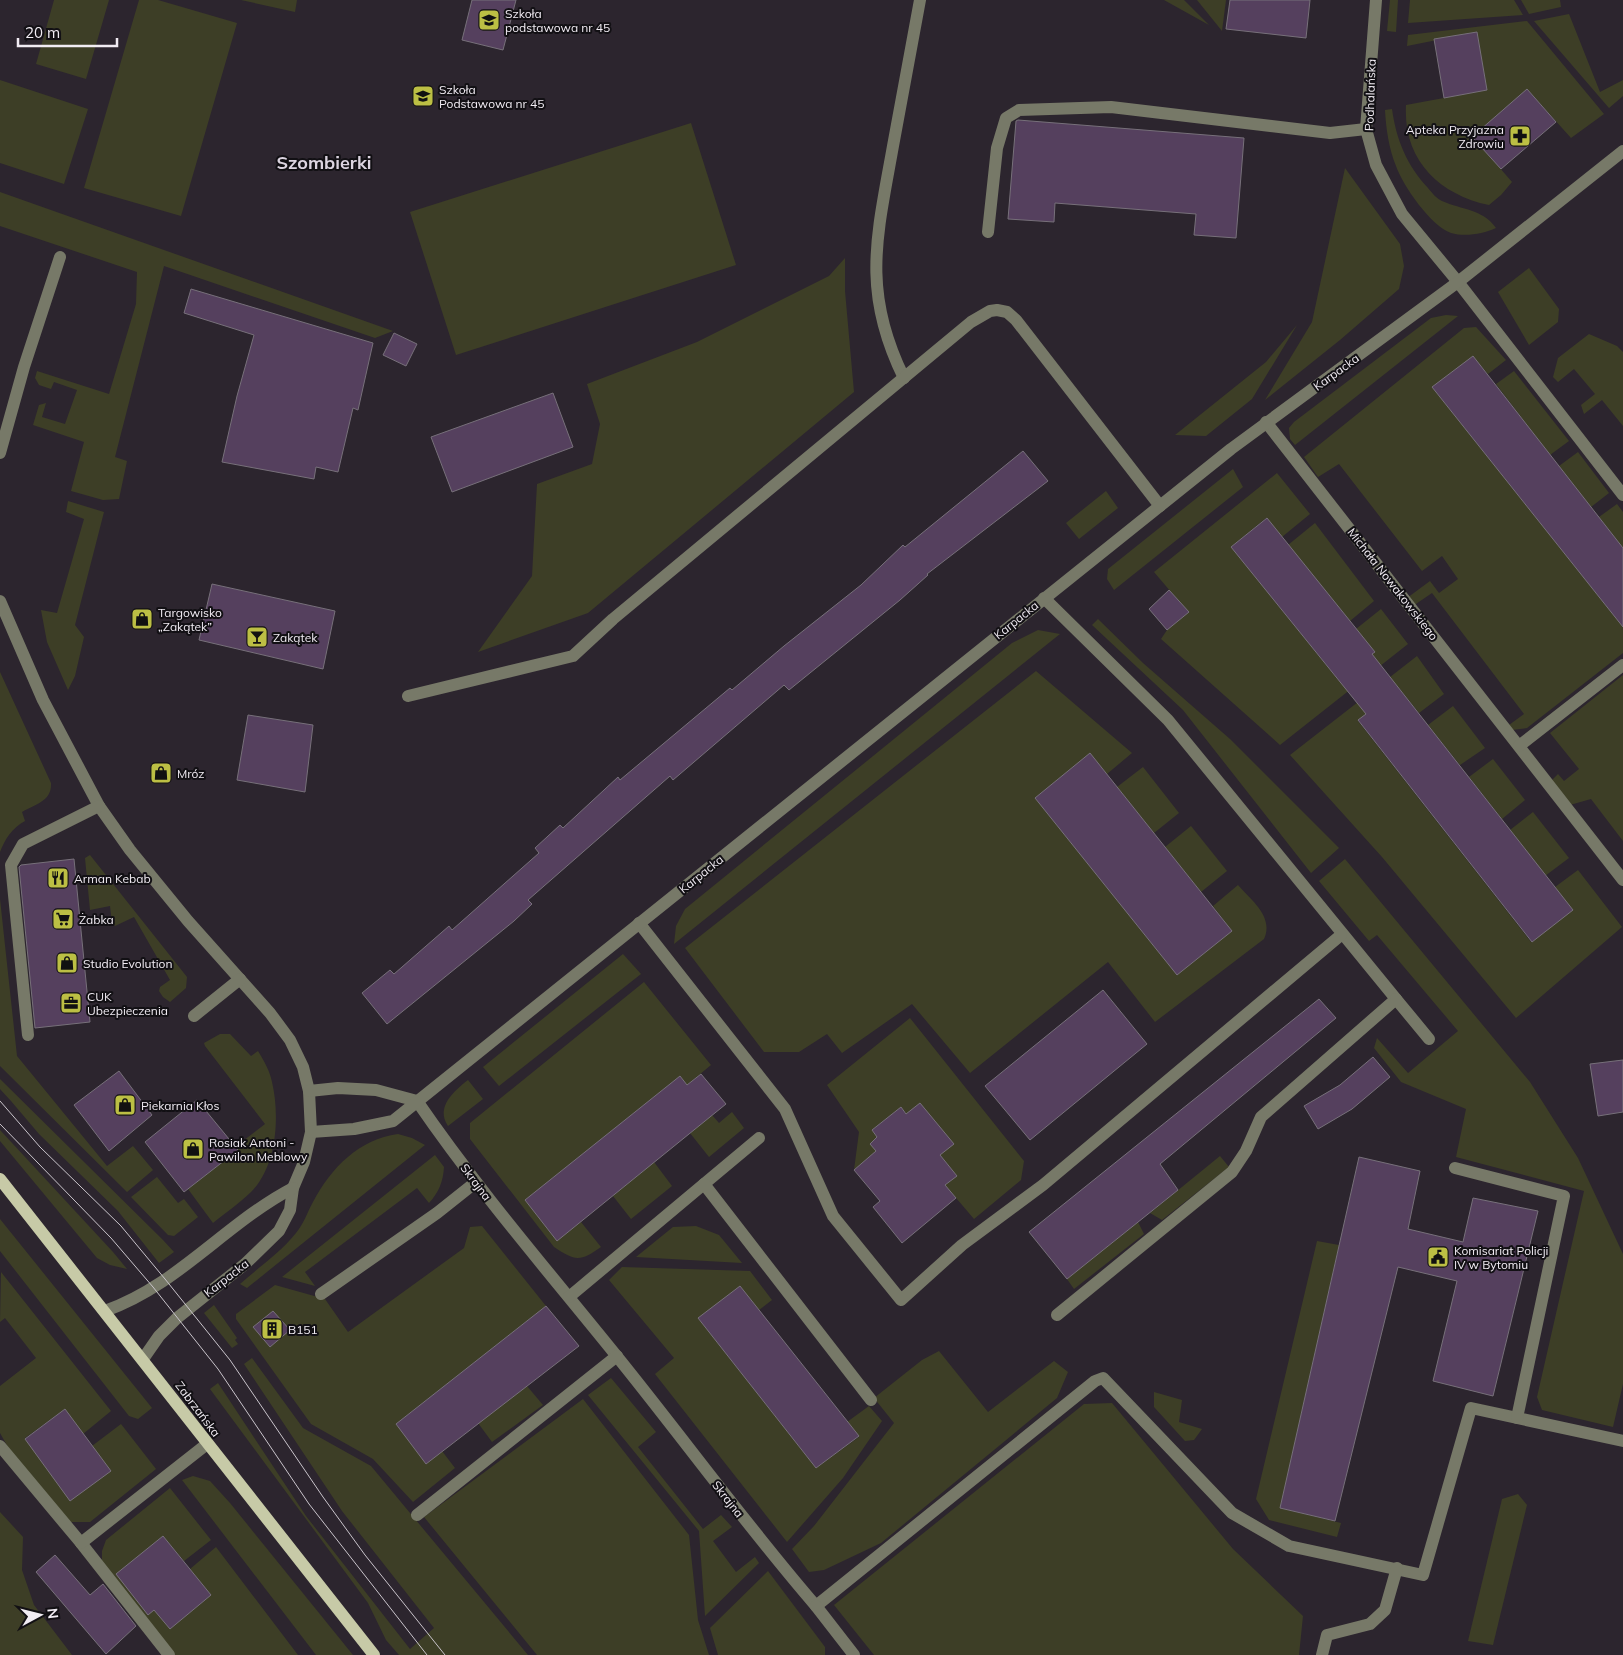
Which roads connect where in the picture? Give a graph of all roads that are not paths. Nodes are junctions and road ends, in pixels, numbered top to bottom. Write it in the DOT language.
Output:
graph roads {
  1 [pos="920,0"];
  2 [pos="1376,0"];
  3 [pos="1366,130"];
  4 [pos="1623,150"];
  5 [pos="988,232"];
  6 [pos="60,257"];
  7 [pos="1458,282"];
  8 [pos="904,378"];
  9 [pos="1266,422"];
  10 [pos="0,454"];
  11 [pos="1623,495"];
  12 [pos="1160,506"];
  13 [pos="1044,598"];
  14 [pos="0,601"];
  15 [pos="1623,665"];
  16 [pos="408,696"];
  17 [pos="1519,746"];
  18 [pos="99,806"];
  19 [pos="1623,880"];
  20 [pos="639,924"];
  21 [pos="1342,935"];
  22 [pos="240,979"];
  23 [pos="1396,998"];
  24 [pos="194,1016"];
  25 [pos="28,1036"];
  26 [pos="1429,1039"];
  27 [pos="309,1091"];
  28 [pos="418,1101"];
  29 [pos="311,1132"];
  30 [pos="759,1138"];
  31 [pos="1455,1168"];
  32 [pos="0,1179"];
  33 [pos="476,1182"];
  34 [pos="704,1184"];
  35 [pos="293,1188"];
  36 [pos="321,1294"];
  37 [pos="569,1297"];
  38 [pos="105,1311"];
  39 [pos="1057,1315"];
  40 [pos="616,1356"];
  41 [pos="143,1359"];
  42 [pos="871,1400"];
  43 [pos="1517,1418"];
  44 [pos="1622,1440"];
  45 [pos="207,1444"];
  46 [pos="0,1446"];
  47 [pos="417,1515"];
  48 [pos="81,1542"];
  49 [pos="1397,1568"];
  50 [pos="816,1606"];
  51 [pos="168,1655"];
  52 [pos="374,1655"];
  53 [pos="854,1655"];
  54 [pos="1322,1655"];
  1 -- 8 [label="street"];
  2 -- 3 [label="street, Podhalańska"];
  3 -- 5 [label="street"];
  3 -- 7 [label="street, Podhalańska"];
  4 -- 7 [label="street, Karpacka"];
  6 -- 10 [label="street"];
  7 -- 9 [label="street, Karpacka"];
  7 -- 11 [label="street"];
  8 -- 12 [label="street"];
  8 -- 16 [label="street"];
  9 -- 12 [label="street, Karpacka"];
  9 -- 17 [label="street, Michała Nowakowskiego"];
  12 -- 13 [label="street, Karpacka"];
  13 -- 20 [label="street, Karpacka"];
  13 -- 21 [label="street"];
  14 -- 18 [label="street, Karpacka"];
  15 -- 17 [label="street"];
  17 -- 19 [label="street, Michała Nowakowskiego"];
  18 -- 22 [label="street, Karpacka"];
  18 -- 25 [label="street"];
  20 -- 21 [label="street"];
  20 -- 28 [label="street, Karpacka"];
  21 -- 23 [label="street"];
  22 -- 24 [label="street"];
  22 -- 27 [label="street, Karpacka"];
  23 -- 26 [label="street"];
  23 -- 39 [label="street"];
  27 -- 28 [label="street"];
  27 -- 29 [label="street, Karpacka"];
  28 -- 29 [label="street, Karpacka"];
  28 -- 33 [label="street, Skrajna"];
  29 -- 35 [label="street, Karpacka"];
  30 -- 34 [label="street"];
  31 -- 43 [label="street"];
  32 -- 38 [label="main road, Zabrzańska"];
  33 -- 36 [label="street"];
  33 -- 37 [label="street, Skrajna"];
  34 -- 37 [label="street"];
  34 -- 42 [label="street"];
  35 -- 38 [label="street"];
  35 -- 41 [label="street, Karpacka"];
  37 -- 40 [label="street, Skrajna"];
  38 -- 41 [label="main road, Zabrzańska"];
  40 -- 47 [label="street"];
  40 -- 50 [label="street, Skrajna"];
  41 -- 45 [label="main road, Zabrzańska"];
  43 -- 44 [label="street"];
  43 -- 49 [label="street"];
  45 -- 48 [label="street"];
  45 -- 52 [label="main road, Zabrzańska"];
  46 -- 48 [label="street"];
  48 -- 51 [label="street"];
  49 -- 50 [label="street"];
  49 -- 54 [label="street"];
  50 -- 53 [label="street, Skrajna"];
}
